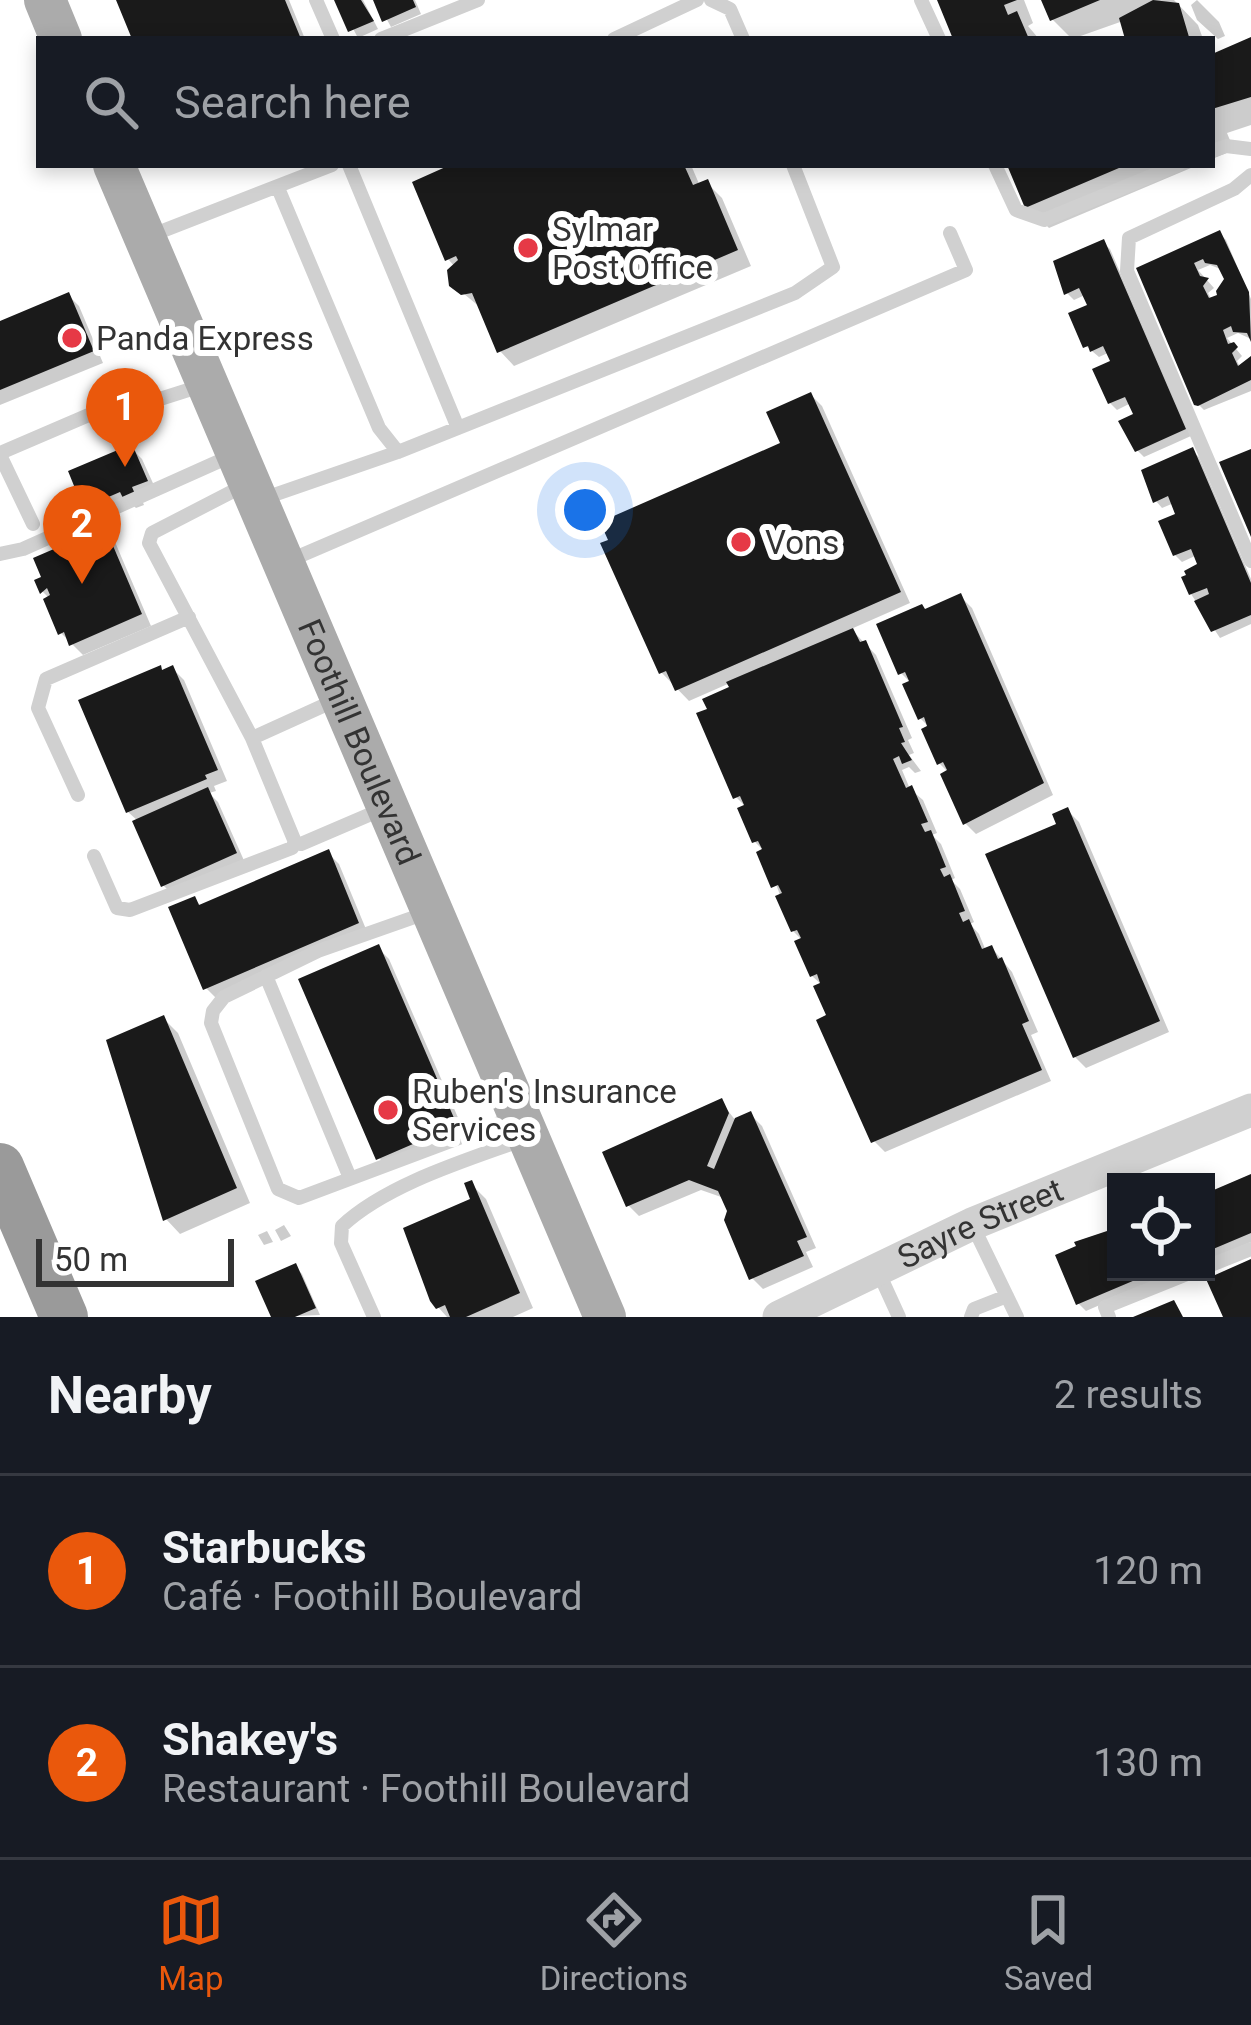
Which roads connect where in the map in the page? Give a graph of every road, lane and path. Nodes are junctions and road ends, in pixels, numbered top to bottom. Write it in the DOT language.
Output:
graph roads {
  1 [pos="45,0"];
  2 [pos="316,0"];
  3 [pos="478,0"];
  4 [pos="698,0"];
  5 [pos="711,0"];
  6 [pos="921,0"];
  7 [pos="60,36"];
  8 [pos="332,36"];
  9 [pos="388,36"];
  10 [pos="620,36"];
  11 [pos="742,36"];
  12 [pos="938,36"];
  13 [pos="1251,149"];
  14 [pos="1215,150"];
  15 [pos="115,168"];
  16 [pos="325,168"];
  17 [pos="350,168"];
  18 [pos="794,168"];
  19 [pos="996,168"];
  20 [pos="1171,168"];
  21 [pos="1251,175"];
  22 [pos="278,188"];
  23 [pos="950,233"];
  24 [pos="145,238"];
  25 [pos="208,384"];
  26 [pos="458,428"];
  27 [pos="398,452"];
  28 [pos="0,454"];
  29 [pos="248,479"];
  30 [pos="33,524"];
  31 [pos="0,554"];
  32 [pos="1251,562"];
  33 [pos="284,563"];
  34 [pos="188,617"];
  35 [pos="341,697"];
  36 [pos="252,738"];
  37 [pos="78,795"];
  38 [pos="388,806"];
  39 [pos="295,842"];
  40 [pos="94,856"];
  41 [pos="433,911"];
  42 [pos="266,976"];
  43 [pos="1251,1110"];
  44 [pos="525,1126"];
  45 [pos="0,1134"];
  46 [pos="0,1167"];
  47 [pos="350,1178"];
  48 [pos="18,1213"];
  49 [pos="972,1224"];
  50 [pos="1251,1249"];
  51 [pos="1215,1263"];
  52 [pos="878,1271"];
  53 [pos="1169,1281"];
  54 [pos="1006,1296"];
  55 [pos="64,1317"];
  56 [pos="374,1317"];
  57 [pos="605,1317"];
  58 [pos="779,1317"];
  59 [pos="899,1317"];
  60 [pos="971,1317"];
  61 [pos="1016,1317"];
  62 [pos="1109,1317"];
  1 -- 7 [label="main road"];
  2 -- 8 [label="lane"];
  3 -- 9 [label="lane"];
  4 -- 10 [label="lane"];
  5 -- 11 [label="lane"];
  6 -- 12 [label="lane"];
  13 -- 14 [label="lane"];
  15 -- 24 [label="main road, Foothill Boulevard"];
  16 -- 22 [label="lane"];
  17 -- 26 [label="lane"];
  18 -- 26 [label="lane"];
  19 -- 20 [label="lane"];
  21 -- 32 [label="lane"];
  22 -- 24 [label="lane"];
  22 -- 27 [label="lane"];
  23 -- 33 [label="lane"];
  24 -- 25 [label="main road, Foothill Boulevard"];
  25 -- 28 [label="lane"];
  25 -- 29 [label="main road, Foothill Boulevard"];
  26 -- 27 [label="lane"];
  27 -- 29 [label="lane"];
  28 -- 30 [label="lane"];
  29 -- 31 [label="lane"];
  29 -- 33 [label="main road, Foothill Boulevard"];
  29 -- 34 [label="lane"];
  33 -- 35 [label="main road, Foothill Boulevard"];
  34 -- 36 [label="lane"];
  34 -- 37 [label="lane"];
  35 -- 36 [label="lane"];
  35 -- 38 [label="main road, Foothill Boulevard"];
  36 -- 39 [label="lane"];
  38 -- 39 [label="lane"];
  38 -- 41 [label="main road, Foothill Boulevard"];
  39 -- 40 [label="lane"];
  41 -- 42 [label="lane"];
  41 -- 44 [label="main road, Foothill Boulevard"];
  42 -- 47 [label="lane"];
  42 -- 47 [label="lane"];
  43 -- 49 [label="street, Sayre Street"];
  44 -- 47 [label="lane"];
  44 -- 56 [label="lane"];
  44 -- 57 [label="main road, Foothill Boulevard"];
  45 -- 48 [label="highway"];
  46 -- 48 [label="highway"];
  48 -- 55 [label="highway"];
  49 -- 52 [label="street, Sayre Street"];
  49 -- 54 [label="lane"];
  50 -- 51 [label="lane"];
  52 -- 58 [label="street, Sayre Street"];
  52 -- 59 [label="lane"];
  53 -- 62 [label="lane"];
  54 -- 60 [label="lane"];
  54 -- 61 [label="lane"];
}
